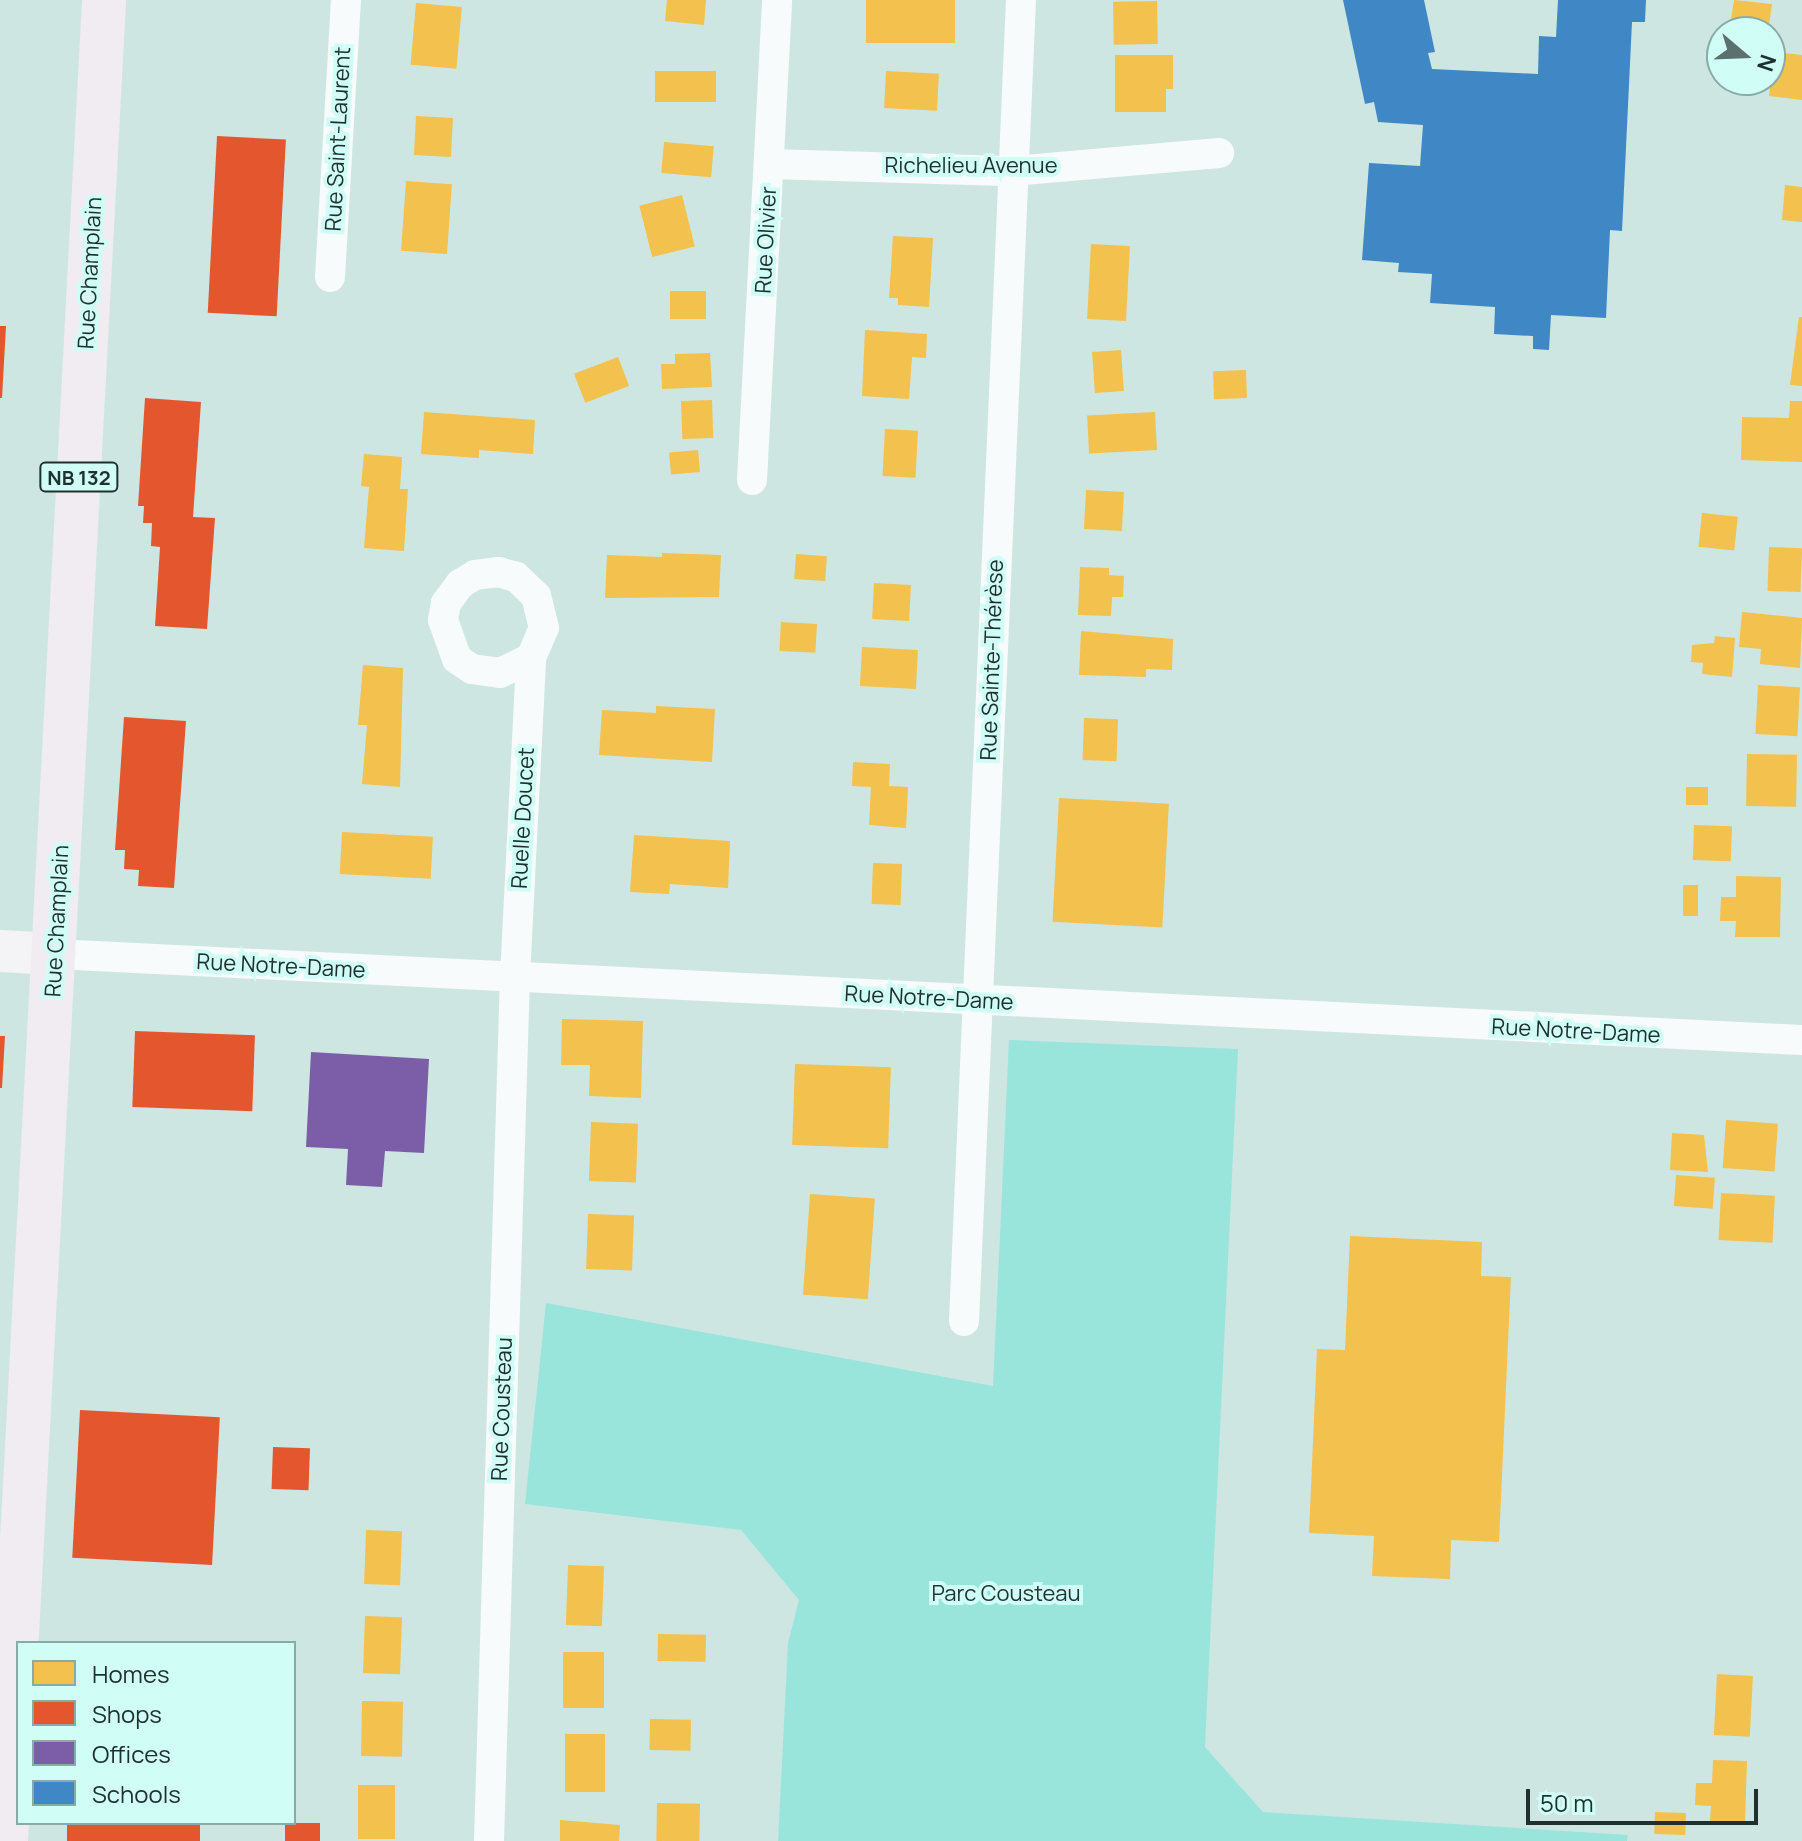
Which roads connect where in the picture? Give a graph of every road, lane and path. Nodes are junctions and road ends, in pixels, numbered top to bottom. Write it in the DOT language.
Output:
graph roads {
  1 [pos="104,0"];
  2 [pos="346,0"];
  3 [pos="777,0"];
  4 [pos="1021,0"];
  5 [pos="1219,153"];
  6 [pos="770,164"];
  7 [pos="1013,171"];
  8 [pos="330,277"];
  9 [pos="752,480"];
  10 [pos="531,658"];
  11 [pos="0,951"];
  12 [pos="55,954"];
  13 [pos="515,977"];
  14 [pos="977,1001"];
  15 [pos="1802,1040"];
  16 [pos="964,1321"];
  17 [pos="17,1641"];
  18 [pos="16,1660"];
  19 [pos="6,1841"];
  20 [pos="489,1841"];
  1 -- 12 [label="main road, Rue Champlain / NB 132"];
  2 -- 8 [label="street, Rue Saint-Laurent"];
  3 -- 6 [label="street, Rue Olivier"];
  4 -- 7 [label="street, Rue Sainte-Thérèse"];
  5 -- 7 [label="street, Richelieu Avenue"];
  6 -- 7 [label="street, Richelieu Avenue"];
  6 -- 9 [label="street, Rue Olivier"];
  7 -- 14 [label="street, Rue Sainte-Thérèse"];
  10 -- 13 [label="street, Ruelle Doucet"];
  11 -- 12 [label="street"];
  12 -- 13 [label="street, Rue Notre-Dame"];
  12 -- 17 [label="main road, Rue Champlain / NB 132"];
  13 -- 14 [label="street, Rue Notre-Dame"];
  13 -- 20 [label="street, Rue Cousteau"];
  14 -- 15 [label="street, Rue Notre-Dame"];
  14 -- 16 [label="street, Rue Sainte-Thérèse"];
  18 -- 19 [label="main road, Rue Champlain / NB 132"];
}
